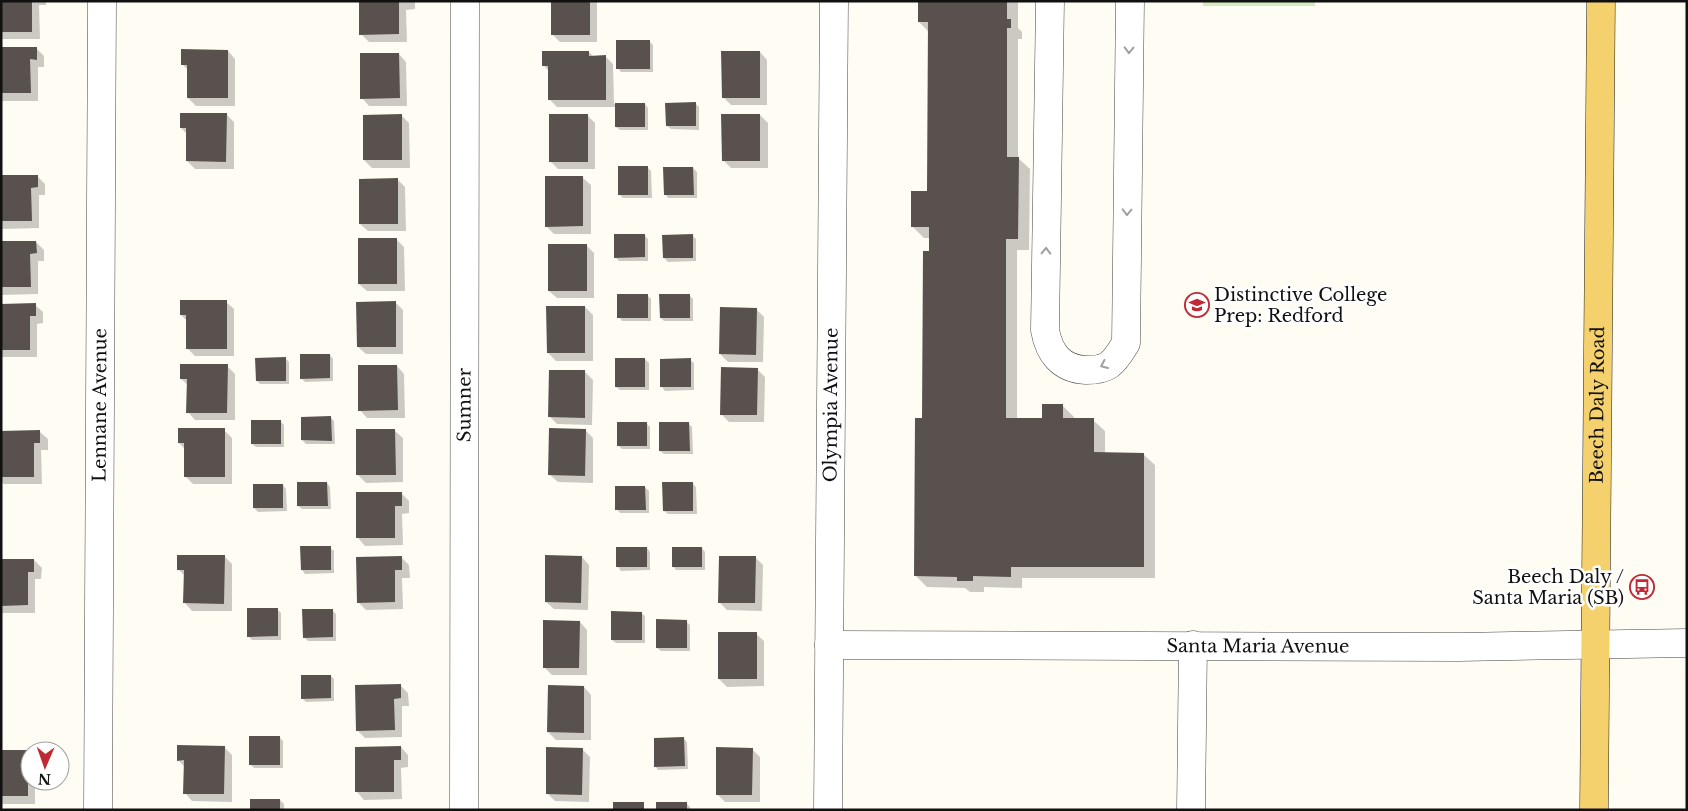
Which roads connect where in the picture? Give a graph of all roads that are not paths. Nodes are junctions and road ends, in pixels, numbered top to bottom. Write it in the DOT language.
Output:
graph roads {
  1 [pos="102,1"];
  2 [pos="465,1"];
  3 [pos="834,1"];
  4 [pos="1050,1"];
  5 [pos="1130,1"];
  6 [pos="1600,1"];
  7 [pos="1687,643"];
  8 [pos="1595,644"];
  9 [pos="829,645"];
  10 [pos="1193,645"];
  11 [pos="98,810"];
  12 [pos="464,810"];
  13 [pos="828,810"];
  14 [pos="1191,810"];
  15 [pos="1594,810"];
  1 -- 11 [label="street, Lennane Avenue"];
  2 -- 12 [label="street, Sumner"];
  3 -- 9 [label="street, Olympia Avenue"];
  5 -- 4 [label="street, one-way"];
  6 -- 8 [label="main road, Beech Daly Road"];
  7 -- 8 [label="street, Santa Maria Avenue"];
  8 -- 10 [label="street, Santa Maria Avenue"];
  8 -- 15 [label="main road, Beech Daly Road"];
  9 -- 10 [label="street, Santa Maria Avenue"];
  9 -- 13 [label="street, Olympia Avenue"];
  10 -- 14 [label="street"];
}
